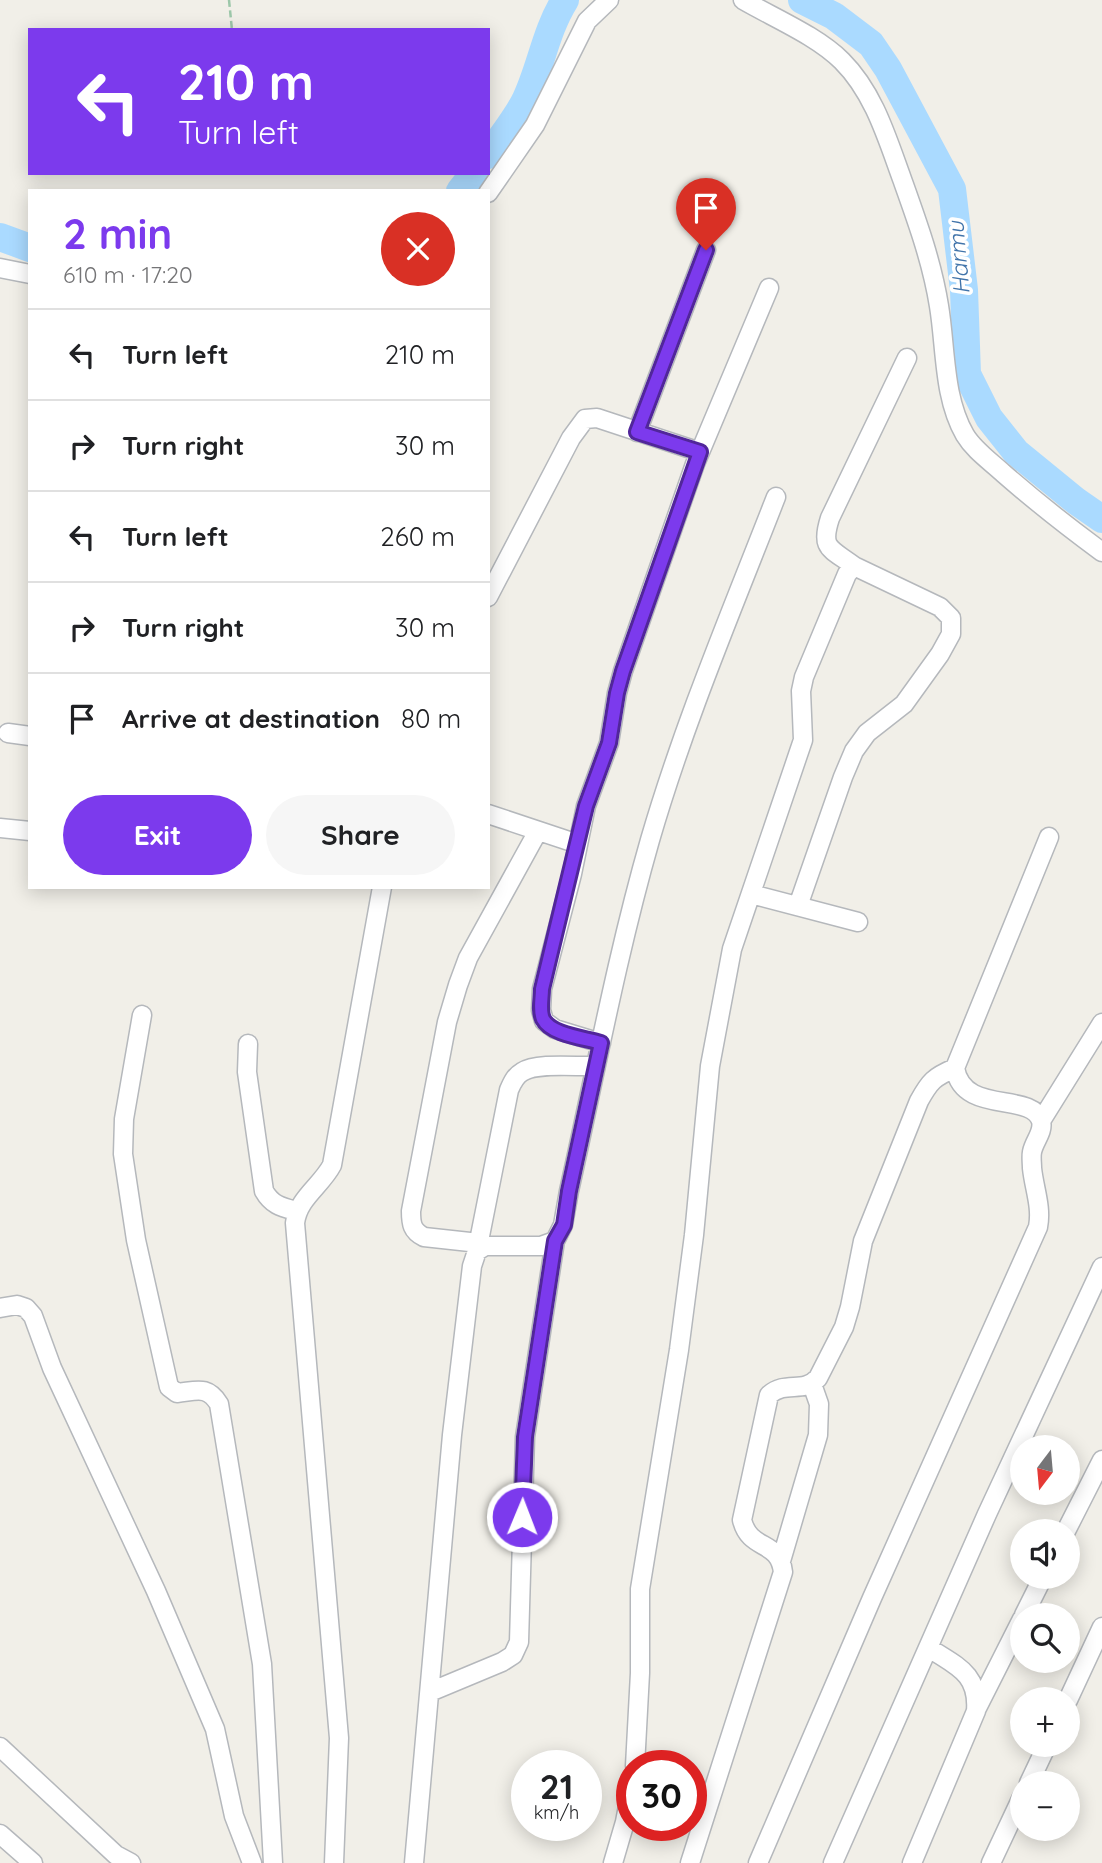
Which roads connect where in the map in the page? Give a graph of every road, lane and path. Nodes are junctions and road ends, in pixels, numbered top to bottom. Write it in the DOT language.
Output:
graph roads {
  1 [pos="229,0"];
  2 [pos="609,0"];
  3 [pos="743,0"];
  4 [pos="232,28"];
  5 [pos="490,190"];
  6 [pos="706,250"];
  7 [pos="0,268"];
  8 [pos="28,274"];
  9 [pos="769,288"];
  10 [pos="907,358"];
  11 [pos="637,432"];
  12 [pos="700,452"];
  13 [pos="776,497"];
  14 [pos="1102,552"];
  15 [pos="854,566"];
  16 [pos="490,593"];
  17 [pos="8,733"];
  18 [pos="28,736"];
  19 [pos="490,815"];
  20 [pos="0,828"];
  21 [pos="28,831"];
  22 [pos="538,831"];
  23 [pos="1049,838"];
  24 [pos="578,844"];
  25 [pos="383,889"];
  26 [pos="751,894"];
  27 [pos="798,906"];
  28 [pos="858,922"];
  29 [pos="142,1015"];
  30 [pos="1102,1023"];
  31 [pos="601,1043"];
  32 [pos="248,1044"];
  33 [pos="596,1066"];
  34 [pos="956,1068"];
  35 [pos="1041,1121"];
  36 [pos="296,1211"];
  37 [pos="555,1241"];
  38 [pos="478,1247"];
  39 [pos="1102,1267"];
  40 [pos="0,1308"];
  41 [pos="812,1384"];
  42 [pos="1102,1460"];
  43 [pos="1072,1519"];
  44 [pos="781,1561"];
  45 [pos="1102,1627"];
  46 [pos="1010,1643"];
  47 [pos="929,1648"];
  48 [pos="1074,1687"];
  49 [pos="430,1692"];
  50 [pos="976,1711"];
  51 [pos="0,1747"];
  52 [pos="636,1750"];
  53 [pos="1010,1823"];
  54 [pos="0,1834"];
  55 [pos="619,1841"];
  56 [pos="33,1863"];
  57 [pos="128,1863"];
  58 [pos="252,1863"];
  59 [pos="273,1863"];
  60 [pos="334,1863"];
  61 [pos="414,1863"];
  62 [pos="613,1863"];
  63 [pos="690,1863"];
  64 [pos="758,1863"];
  65 [pos="833,1863"];
  66 [pos="912,1863"];
  67 [pos="991,1863"];
  1 -- 4 [label="path"];
  2 -- 5 [label="street"];
  3 -- 14 [label="street"];
  6 -- 11 [label="street"];
  7 -- 8 [label="street"];
  9 -- 12 [label="street"];
  10 -- 15 [label="street"];
  11 -- 12 [label="street"];
  11 -- 16 [label="street"];
  12 -- 24 [label="street"];
  13 -- 31 [label="street"];
  15 -- 26 [label="street"];
  15 -- 27 [label="street"];
  17 -- 18 [label="street"];
  19 -- 22 [label="street"];
  20 -- 21 [label="street"];
  22 -- 24 [label="street"];
  22 -- 38 [label="street"];
  23 -- 34 [label="street"];
  24 -- 31 [label="street"];
  25 -- 36 [label="street"];
  26 -- 27 [label="street"];
  26 -- 52 [label="street"];
  27 -- 28 [label="street"];
  29 -- 59 [label="street"];
  30 -- 35 [label="street"];
  31 -- 33 [label="street"];
  32 -- 36 [label="street"];
  33 -- 37 [label="street"];
  33 -- 38 [label="street"];
  34 -- 35 [label="street"];
  34 -- 41 [label="street"];
  35 -- 64 [label="street"];
  36 -- 60 [label="street"];
  37 -- 38 [label="street"];
  37 -- 49 [label="street"];
  38 -- 49 [label="street"];
  39 -- 47 [label="street"];
  40 -- 58 [label="street"];
  41 -- 44 [label="street"];
  41 -- 44 [label="street"];
  42 -- 43 [label="street"];
  44 -- 63 [label="street"];
  45 -- 48 [label="street"];
  46 -- 50 [label="street"];
  47 -- 50 [label="street"];
  47 -- 65 [label="street"];
  49 -- 61 [label="street"];
  50 -- 66 [label="street"];
  51 -- 57 [label="street"];
  53 -- 67 [label="street"];
  54 -- 56 [label="street"];
  55 -- 62 [label="street"];
}
